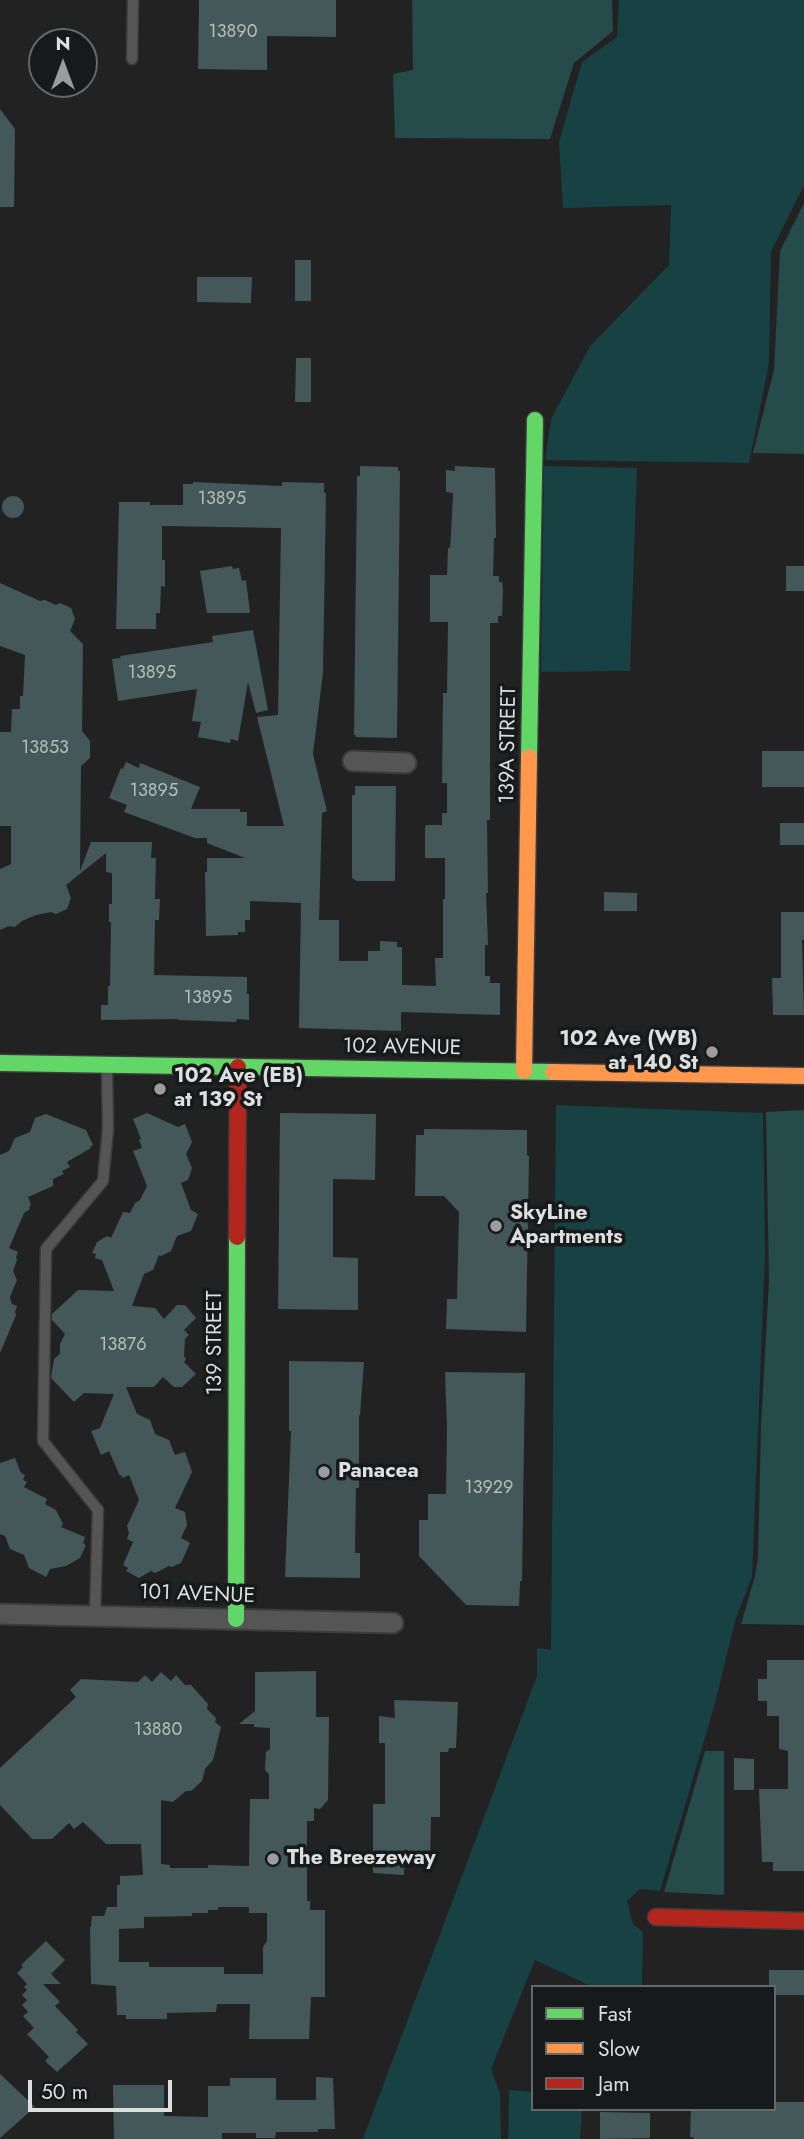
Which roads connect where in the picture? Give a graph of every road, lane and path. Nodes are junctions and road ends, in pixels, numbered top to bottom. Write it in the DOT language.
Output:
graph roads {
  1 [pos="133,0"];
  2 [pos="132,59"];
  3 [pos="535,420"];
  4 [pos="353,761"];
  5 [pos="406,763"];
  6 [pos="0,1063"];
  7 [pos="107,1064"];
  8 [pos="238,1067"];
  9 [pos="524,1070"];
  10 [pos="804,1076"];
  11 [pos="0,1614"];
  12 [pos="94,1615"];
  13 [pos="236,1619"];
  14 [pos="393,1623"];
  15 [pos="656,1917"];
  16 [pos="804,1921"];
  1 -- 2 [label="lane"];
  3 -- 9 [label="street, 139A STREET"];
  4 -- 5 [label="street"];
  6 -- 7 [label="street, 102 AVENUE"];
  7 -- 8 [label="street, 102 AVENUE"];
  7 -- 12 [label="lane"];
  8 -- 9 [label="street, 102 AVENUE"];
  8 -- 13 [label="street, 139 STREET"];
  9 -- 10 [label="street, 102 AVENUE"];
  11 -- 12 [label="street, 101 AVENUE"];
  12 -- 13 [label="street, 101 AVENUE"];
  13 -- 14 [label="street, 101 AVENUE"];
  15 -- 16 [label="street"];
}
